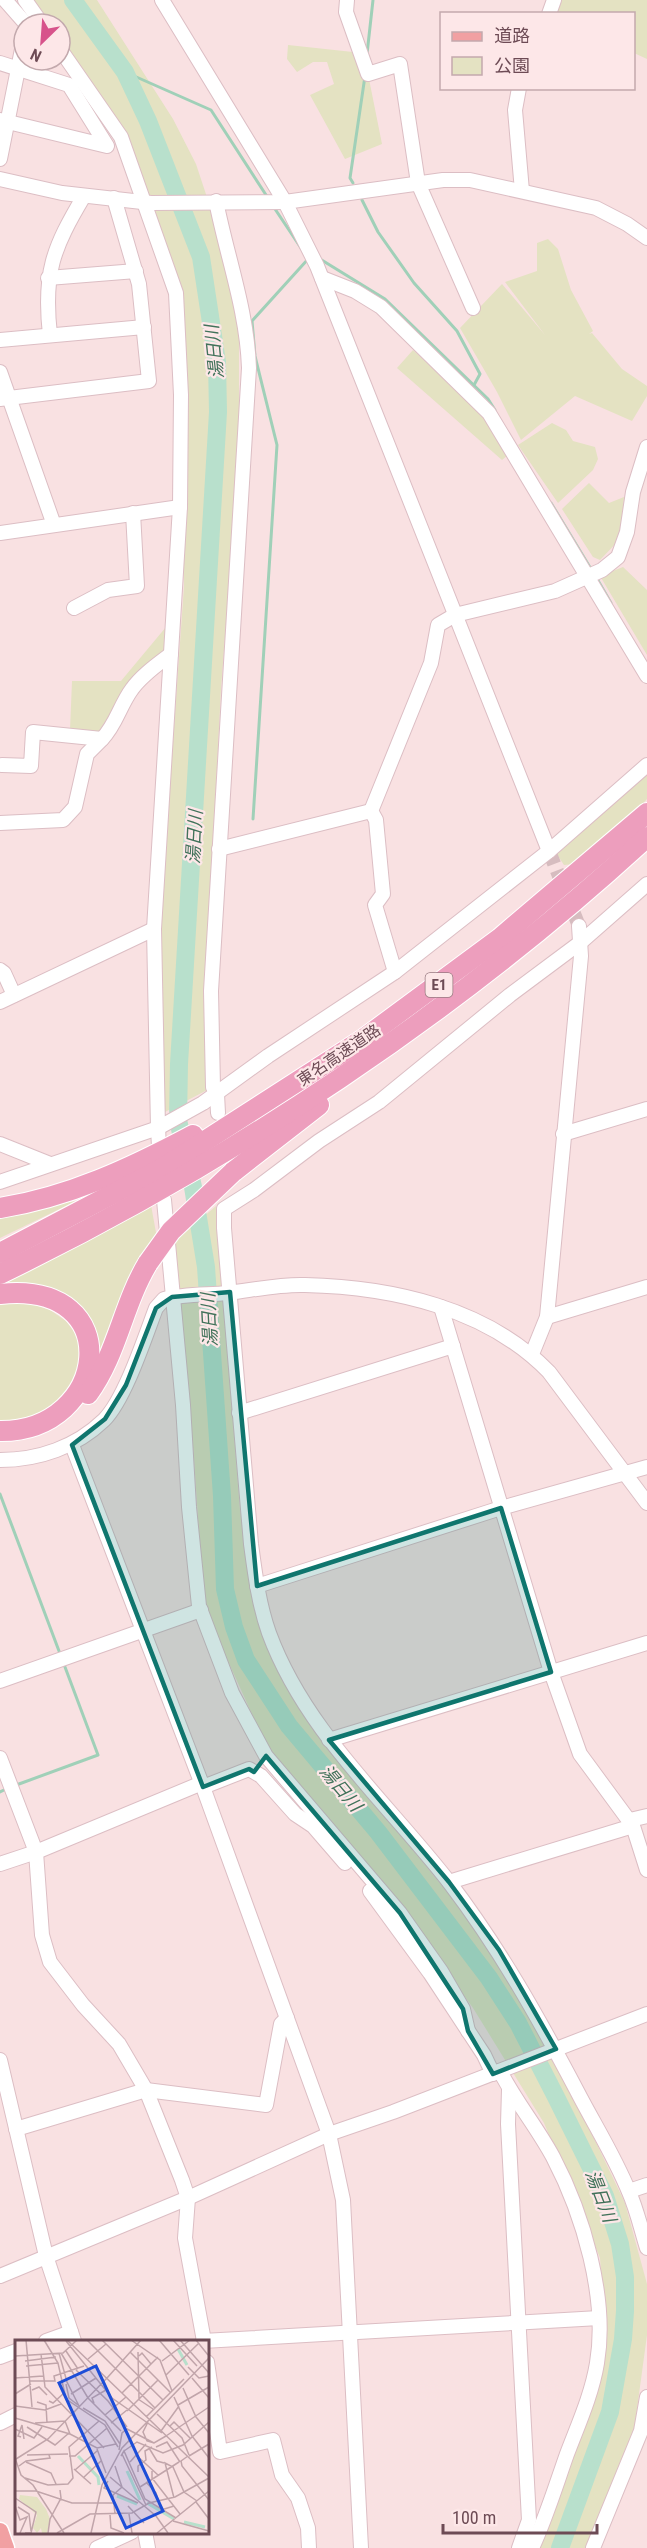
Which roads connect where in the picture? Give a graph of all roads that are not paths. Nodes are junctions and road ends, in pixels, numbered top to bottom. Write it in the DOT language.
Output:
graph roads {
  1 [pos="5,0"];
  2 [pos="162,0"];
  3 [pos="347,0"];
  4 [pos="16,12"];
  5 [pos="72,67"];
  6 [pos="16,72"];
  7 [pos="31,72"];
  8 [pos="519,90"];
  9 [pos="4,121"];
  10 [pos="0,159"];
  11 [pos="0,178"];
  12 [pos="418,183"];
  13 [pos="522,191"];
  14 [pos="84,195"];
  15 [pos="114,198"];
  16 [pos="148,202"];
  17 [pos="209,202"];
  18 [pos="281,202"];
  19 [pos="647,238"];
  20 [pos="136,271"];
  21 [pos="48,278"];
  22 [pos="322,278"];
  23 [pos="473,308"];
  24 [pos="144,327"];
  25 [pos="50,335"];
  26 [pos="0,340"];
  27 [pos="0,372"];
  28 [pos="4,397"];
  29 [pos="647,447"];
  30 [pos="180,507"];
  31 [pos="133,513"];
  32 [pos="54,525"];
  33 [pos="0,533"];
  34 [pos="592,574"];
  35 [pos="74,608"];
  36 [pos="454,615"];
  37 [pos="171,654"];
  38 [pos="647,676"];
  39 [pos="102,739"];
  40 [pos="2,765"];
  41 [pos="647,765"];
  42 [pos="371,811"];
  43 [pos="647,813"];
  44 [pos="0,823"];
  45 [pos="647,837"];
  46 [pos="219,849"];
  47 [pos="549,850"];
  48 [pos="647,884"];
  49 [pos="579,926"];
  50 [pos="154,929"];
  51 [pos="581,942"];
  52 [pos="0,970"];
  53 [pos="395,972"];
  54 [pos="14,995"];
  55 [pos="0,1002"];
  56 [pos="217,1094"];
  57 [pos="647,1109"];
  58 [pos="215,1124"];
  59 [pos="160,1126"];
  60 [pos="563,1134"];
  61 [pos="0,1144"];
  62 [pos="50,1164"];
  63 [pos="224,1165"];
  64 [pos="165,1169"];
  65 [pos="0,1182"];
  66 [pos="0,1208"];
  67 [pos="224,1209"];
  68 [pos="0,1253"];
  69 [pos="0,1274"];
  70 [pos="647,1287"];
  71 [pos="228,1293"];
  72 [pos="0,1294"];
  73 [pos="172,1297"];
  74 [pos="441,1307"];
  75 [pos="547,1317"];
  76 [pos="453,1346"];
  77 [pos="532,1354"];
  78 [pos="239,1413"];
  79 [pos="0,1431"];
  80 [pos="0,1440"];
  81 [pos="72,1444"];
  82 [pos="0,1460"];
  83 [pos="647,1467"];
  84 [pos="626,1473"];
  85 [pos="647,1503"];
  86 [pos="501,1508"];
  87 [pos="257,1586"];
  88 [pos="201,1610"];
  89 [pos="142,1631"];
  90 [pos="647,1643"];
  91 [pos="551,1672"];
  92 [pos="0,1682"];
  93 [pos="329,1740"];
  94 [pos="266,1756"];
  95 [pos="0,1758"];
  96 [pos="254,1772"];
  97 [pos="203,1785"];
  98 [pos="647,1816"];
  99 [pos="632,1823"];
  100 [pos="36,1852"];
  101 [pos="0,1863"];
  102 [pos="647,1870"];
  103 [pos="449,1882"];
  104 [pos="647,2014"];
  105 [pos="287,2018"];
  106 [pos="468,2031"];
  107 [pos="556,2049"];
  108 [pos="0,2061"];
  109 [pos="498,2072"];
  110 [pos="509,2088"];
  111 [pos="146,2090"];
  112 [pos="16,2129"];
  113 [pos="329,2134"];
  114 [pos="647,2186"];
  115 [pos="629,2191"];
  116 [pos="188,2198"];
  117 [pos="647,2248"];
  118 [pos="46,2256"];
  119 [pos="0,2276"];
  120 [pos="599,2318"];
  121 [pos="519,2322"];
  122 [pos="349,2332"];
  123 [pos="72,2337"];
  124 [pos="52,2340"];
  125 [pos="204,2340"];
  126 [pos="208,2341"];
  127 [pos="15,2351"];
  128 [pos="0,2357"];
  129 [pos="208,2375"];
  130 [pos="647,2397"];
  131 [pos="15,2416"];
  132 [pos="0,2423"];
  133 [pos="644,2433"];
  134 [pos="214,2455"];
  135 [pos="0,2531"];
  136 [pos="130,2533"];
  137 [pos="145,2533"];
  138 [pos="6,2548"];
  139 [pos="97,2548"];
  140 [pos="148,2548"];
  141 [pos="309,2548"];
  142 [pos="361,2548"];
  143 [pos="519,2548"];
  144 [pos="532,2548"];
  145 [pos="593,2548"];
  1 -- 4 [label="street"];
  2 -- 18 [label="street"];
  3 -- 12 [label="street"];
  5 -- 16 [label="street"];
  6 -- 9 [label="street"];
  7 -- 9 [label="street"];
  8 -- 13 [label="street"];
  9 -- 10 [label="street"];
  11 -- 14 [label="street"];
  12 -- 13 [label="street"];
  12 -- 18 [label="street"];
  12 -- 23 [label="street"];
  13 -- 19 [label="street"];
  14 -- 15 [label="street"];
  14 -- 21 [label="street"];
  15 -- 16 [label="street"];
  15 -- 20 [label="street"];
  16 -- 17 [label="street"];
  16 -- 30 [label="street"];
  17 -- 18 [label="street"];
  17 -- 46 [label="street"];
  18 -- 22 [label="street"];
  20 -- 21 [label="street"];
  20 -- 24 [label="street"];
  21 -- 25 [label="street"];
  22 -- 34 [label="street"];
  22 -- 36 [label="street"];
  24 -- 25 [label="street"];
  24 -- 28 [label="street"];
  25 -- 26 [label="street"];
  27 -- 28 [label="street"];
  28 -- 32 [label="street"];
  29 -- 34 [label="street"];
  30 -- 31 [label="street"];
  30 -- 37 [label="street"];
  31 -- 32 [label="street"];
  31 -- 35 [label="street"];
  32 -- 33 [label="street"];
  34 -- 36 [label="street"];
  34 -- 38 [label="street"];
  36 -- 42 [label="street"];
  36 -- 47 [label="street"];
  37 -- 39 [label="street"];
  37 -- 50 [label="street"];
  39 -- 40 [label="street"];
  39 -- 44 [label="street"];
  41 -- 47 [label="street"];
  42 -- 46 [label="street"];
  42 -- 53 [label="street"];
  43 -- 58 [label="highway, 東名高速道路 / E1"];
  45 -- 63 [label="highway"];
  46 -- 56 [label="street"];
  47 -- 53 [label="street"];
  48 -- 51 [label="street"];
  49 -- 51 [label="street"];
  50 -- 54 [label="street"];
  50 -- 59 [label="street"];
  51 -- 60 [label="street"];
  51 -- 67 [label="street"];
  52 -- 54 [label="street"];
  53 -- 56 [label="street"];
  54 -- 55 [label="street"];
  56 -- 58 [label="street"];
  56 -- 59 [label="street"];
  57 -- 60 [label="street"];
  58 -- 64 [label="highway, 東名高速道路"];
  59 -- 62 [label="street"];
  59 -- 64 [label="street"];
  60 -- 75 [label="street"];
  61 -- 62 [label="street"];
  62 -- 65 [label="street"];
  63 -- 64 [label="highway"];
  63 -- 67 [label="street"];
  63 -- 80 [label="highway, bridge"];
  64 -- 66 [label="highway"];
  64 -- 68 [label="highway"];
  64 -- 69 [label="highway"];
  64 -- 73 [label="street"];
  67 -- 71 [label="street"];
  70 -- 75 [label="street"];
  71 -- 73 [label="street"];
  71 -- 74 [label="street"];
  71 -- 78 [label="street"];
  72 -- 79 [label="highway"];
  73 -- 81 [label="street"];
  73 -- 88 [label="street"];
  74 -- 76 [label="street"];
  74 -- 77 [label="street"];
  75 -- 77 [label="street"];
  76 -- 78 [label="street"];
  76 -- 86 [label="street"];
  77 -- 84 [label="street"];
  78 -- 87 [label="street"];
  81 -- 82 [label="street"];
  81 -- 89 [label="street"];
  83 -- 84 [label="street"];
  84 -- 85 [label="street"];
  84 -- 86 [label="street"];
  86 -- 87 [label="street"];
  86 -- 91 [label="street"];
  87 -- 93 [label="street"];
  88 -- 89 [label="street"];
  88 -- 94 [label="street"];
  89 -- 92 [label="street"];
  89 -- 97 [label="street"];
  90 -- 91 [label="street"];
  91 -- 93 [label="street"];
  91 -- 99 [label="street"];
  93 -- 103 [label="street"];
  94 -- 96 [label="street"];
  94 -- 106 [label="street"];
  95 -- 100 [label="street"];
  96 -- 97 [label="street"];
  96 -- 106 [label="street"];
  97 -- 100 [label="street"];
  97 -- 105 [label="street"];
  98 -- 99 [label="street"];
  99 -- 102 [label="street"];
  99 -- 103 [label="street"];
  100 -- 101 [label="street"];
  100 -- 111 [label="street"];
  103 -- 107 [label="street"];
  104 -- 107 [label="street"];
  105 -- 111 [label="street"];
  105 -- 113 [label="street"];
  106 -- 109 [label="street"];
  107 -- 109 [label="street"];
  107 -- 115 [label="street"];
  108 -- 112 [label="street"];
  109 -- 110 [label="street"];
  109 -- 113 [label="street"];
  110 -- 120 [label="street"];
  110 -- 121 [label="street"];
  111 -- 112 [label="street"];
  111 -- 116 [label="street"];
  112 -- 118 [label="street"];
  113 -- 116 [label="street"];
  113 -- 122 [label="street"];
  114 -- 115 [label="street"];
  115 -- 117 [label="street"];
  116 -- 118 [label="street"];
  116 -- 125 [label="street"];
  118 -- 119 [label="street"];
  118 -- 123 [label="street"];
  120 -- 121 [label="street"];
  120 -- 144 [label="street"];
  121 -- 122 [label="street"];
  121 -- 143 [label="street"];
  122 -- 126 [label="street"];
  122 -- 142 [label="street"];
  123 -- 124 [label="street"];
  127 -- 128 [label="street"];
  129 -- 134 [label="street"];
  130 -- 133 [label="street"];
  131 -- 132 [label="street"];
  133 -- 145 [label="street"];
  134 -- 141 [label="street"];
  135 -- 138 [label="main road"];
  136 -- 139 [label="street"];
  137 -- 140 [label="street"];
}
